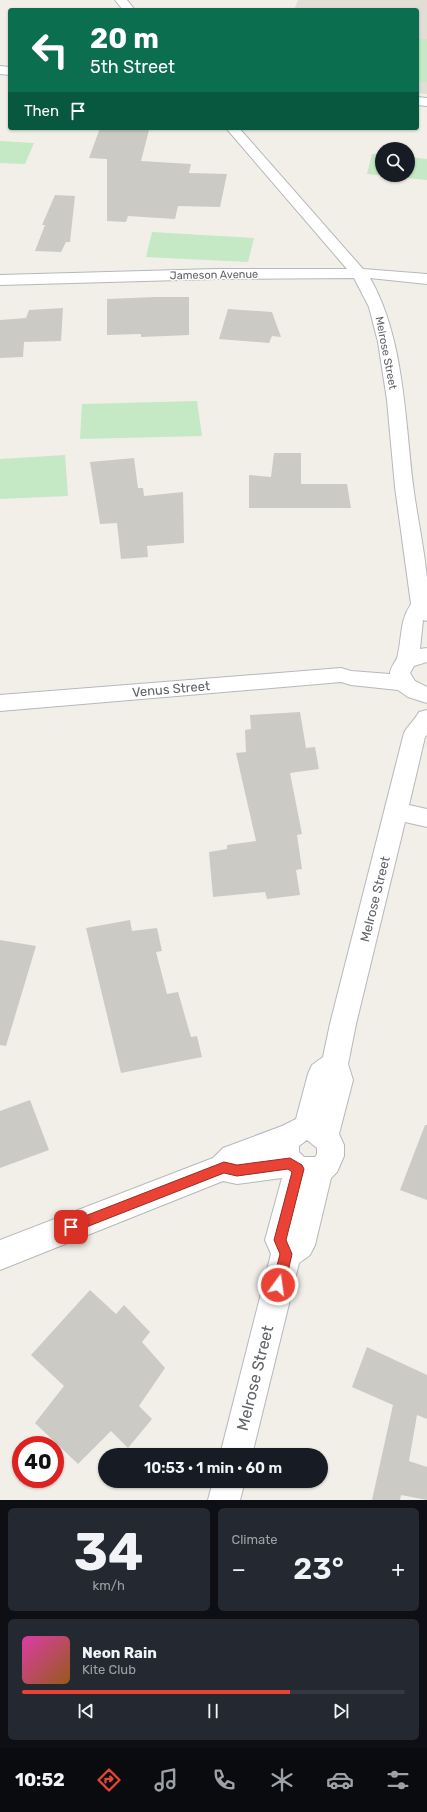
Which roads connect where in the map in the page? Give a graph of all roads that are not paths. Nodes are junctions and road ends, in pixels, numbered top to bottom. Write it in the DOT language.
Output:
graph roads {
  1 [pos="121,0"];
  2 [pos="127,8"];
  3 [pos="234,130"];
  4 [pos="359,273"];
  5 [pos="427,279"];
  6 [pos="0,280"];
  7 [pos="423,582"];
  8 [pos="425,611"];
  9 [pos="416,672"];
  10 [pos="0,702"];
  11 [pos="421,726"];
  12 [pos="396,812"];
  13 [pos="427,818"];
  14 [pos="307,1133"];
  15 [pos="302,1167"];
  16 [pos="224,1168"];
  17 [pos="0,1255"];
  18 [pos="238,1448"];
  19 [pos="227,1488"];
  20 [pos="224,1500"];
  1 -- 2 [label="street"];
  3 -- 4 [label="street, Melrose Street"];
  4 -- 5 [label="street, Jameson Avenue"];
  4 -- 6 [label="street, Jameson Avenue"];
  4 -- 7 [label="street, Melrose Street"];
  7 -- 8 [label="street, Melrose Street"];
  8 -- 9 [label="street, Melrose Street"];
  9 -- 10 [label="street, Venus Street"];
  9 -- 11 [label="street, Melrose Street"];
  11 -- 12 [label="street, Melrose Street"];
  12 -- 13 [label="street"];
  12 -- 14 [label="street, Melrose Street"];
  14 -- 15 [label="street"];
  14 -- 15 [label="street"];
  14 -- 16 [label="street"];
  15 -- 16 [label="street"];
  15 -- 18 [label="street, Melrose Street"];
  16 -- 17 [label="street"];
  19 -- 20 [label="street"];
}
